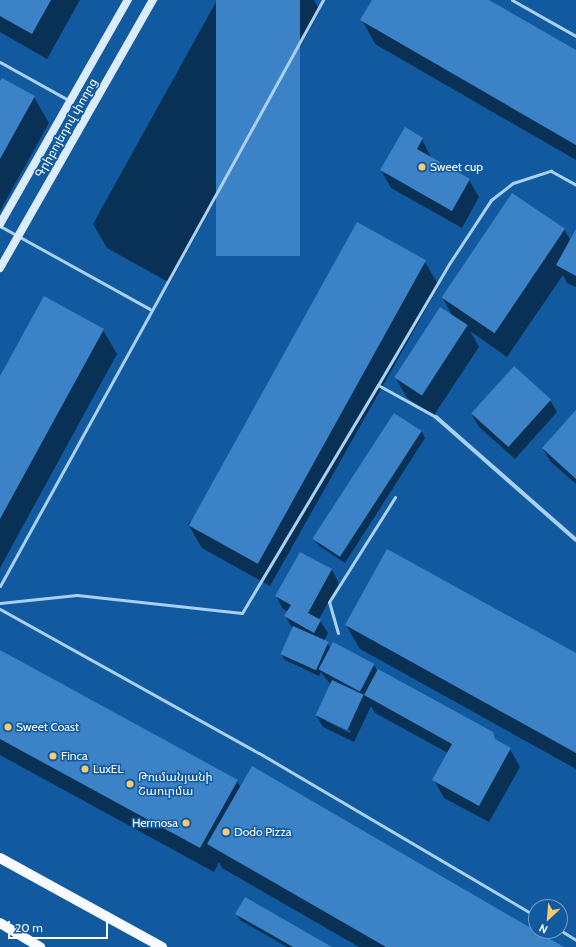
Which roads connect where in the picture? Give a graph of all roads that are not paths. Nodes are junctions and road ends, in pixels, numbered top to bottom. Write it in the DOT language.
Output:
graph roads {
  1 [pos="128,0"];
  2 [pos="153,0"];
  3 [pos="324,0"];
  4 [pos="512,0"];
  5 [pos="576,36"];
  6 [pos="0,62"];
  7 [pos="70,101"];
  8 [pos="576,185"];
  9 [pos="0,225"];
  10 [pos="18,236"];
  11 [pos="0,268"];
  12 [pos="150,309"];
  13 [pos="378,385"];
  14 [pos="436,416"];
  15 [pos="395,497"];
  16 [pos="576,540"];
  17 [pos="0,586"];
  18 [pos="0,603"];
  19 [pos="0,609"];
  20 [pos="338,632"];
  21 [pos="0,858"];
  22 [pos="528,911"];
  23 [pos="0,923"];
  24 [pos="40,947"];
  25 [pos="162,947"];
  1 -- 7 [label="street, Գրիբոյեդով փողոց"];
  2 -- 10 [label="street, Գրիբոյեդով փողոց"];
  3 -- 12 [label="lane"];
  4 -- 5 [label="lane"];
  6 -- 7 [label="lane"];
  7 -- 9 [label="street, Գրիբոյեդով փողոց"];
  8 -- 13 [label="lane"];
  9 -- 10 [label="lane"];
  10 -- 11 [label="street, Գրիբոյեդով փողոց"];
  10 -- 12 [label="lane"];
  12 -- 17 [label="lane"];
  13 -- 14 [label="lane"];
  13 -- 18 [label="lane"];
  14 -- 16 [label="street"];
  15 -- 20 [label="lane"];
  19 -- 22 [label="lane"];
  21 -- 25 [label="main road"];
  23 -- 24 [label="main road"];
}
